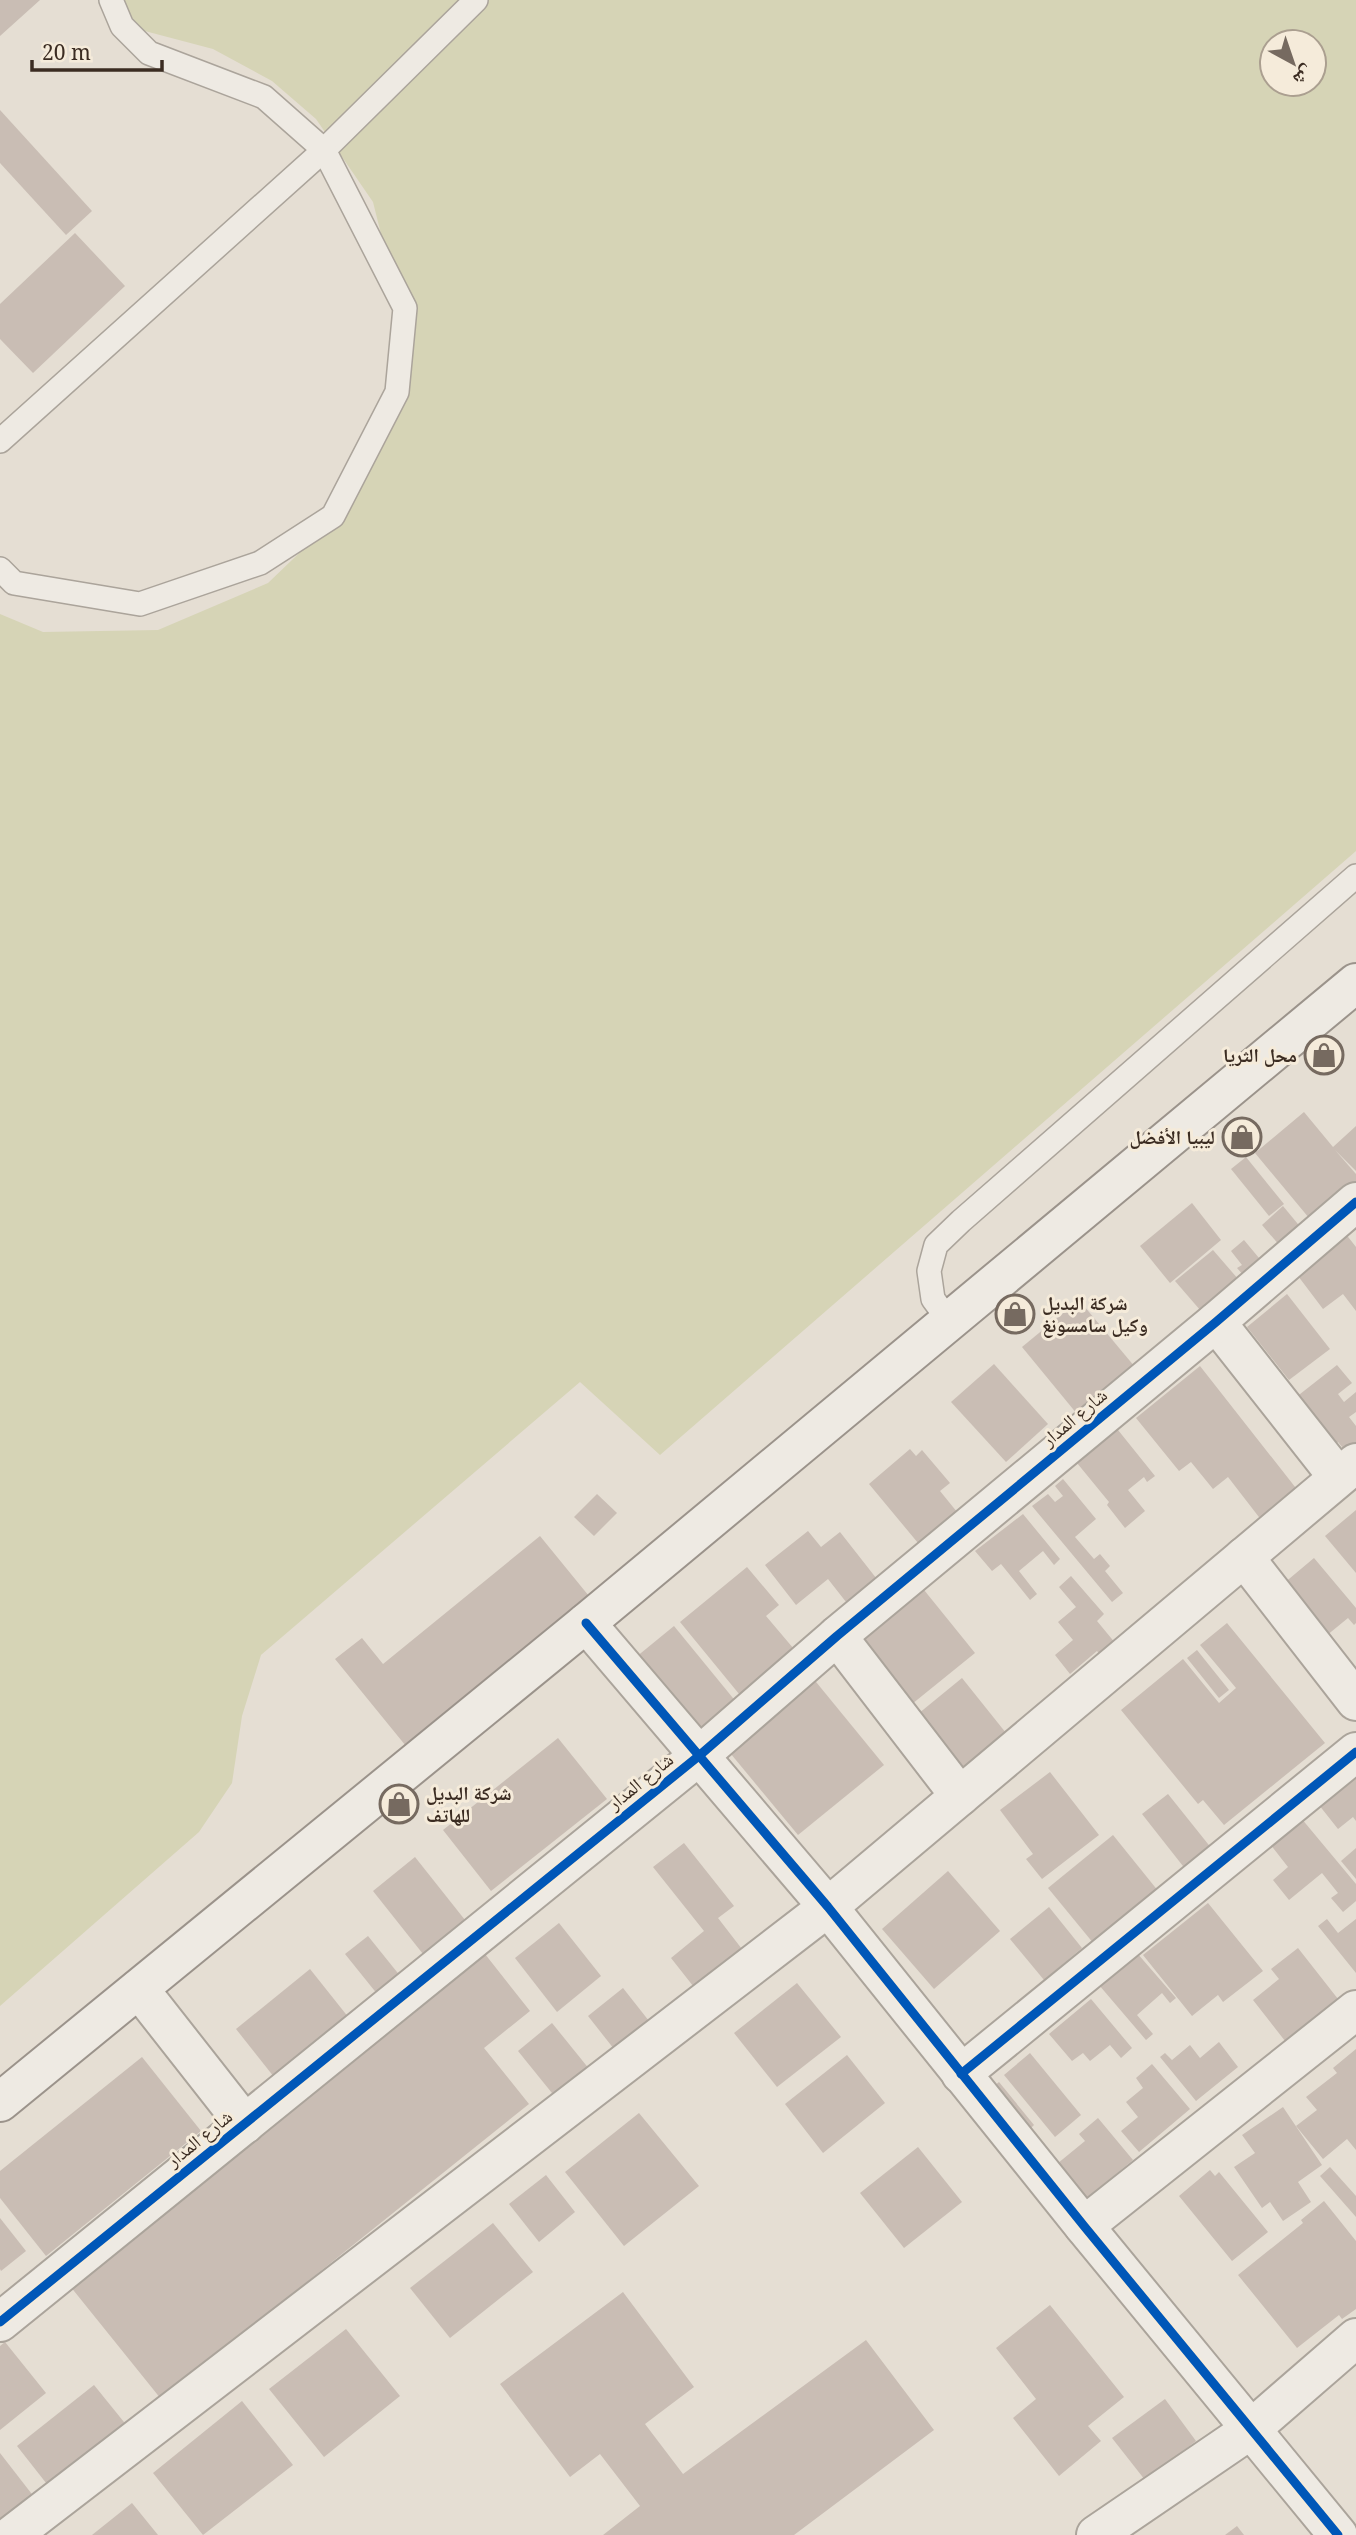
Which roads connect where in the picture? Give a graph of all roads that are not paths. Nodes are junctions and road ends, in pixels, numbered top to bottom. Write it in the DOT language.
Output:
graph roads {
  1 [pos="111,0"];
  2 [pos="476,0"];
  3 [pos="324,150"];
  4 [pos="0,441"];
  5 [pos="0,569"];
  6 [pos="1356,876"];
  7 [pos="1356,983"];
  8 [pos="1356,1202"];
  9 [pos="950,1322"];
  10 [pos="1216,1322"];
  11 [pos="1347,1470"];
  12 [pos="1244,1557"];
  13 [pos="586,1623"];
  14 [pos="837,1636"];
  15 [pos="1356,1701"];
  16 [pos="1356,1752"];
  17 [pos="700,1755"];
  18 [pos="960,1796"];
  19 [pos="828,1908"];
  20 [pos="139,1989"];
  21 [pos="1356,2011"];
  22 [pos="961,2074"];
  23 [pos="0,2102"];
  24 [pos="245,2124"];
  25 [pos="1084,2226"];
  26 [pos="0,2322"];
  27 [pos="1356,2338"];
  28 [pos="1250,2430"];
  29 [pos="12,2535"];
  30 [pos="1096,2535"];
  31 [pos="1338,2535"];
  1 -- 3 [label="lane"];
  2 -- 3 [label="lane"];
  3 -- 4 [label="lane"];
  3 -- 5 [label="lane"];
  6 -- 9 [label="lane"];
  7 -- 9 [label="street"];
  8 -- 10 [label="street, شارع المدار"];
  9 -- 13 [label="street"];
  10 -- 11 [label="street"];
  10 -- 14 [label="street, شارع المدار"];
  11 -- 12 [label="street"];
  12 -- 15 [label="street"];
  12 -- 18 [label="street"];
  13 -- 17 [label="street"];
  13 -- 20 [label="street"];
  14 -- 17 [label="street, شارع المدار"];
  14 -- 18 [label="street"];
  16 -- 22 [label="street"];
  17 -- 19 [label="street"];
  17 -- 24 [label="street, شارع المدار"];
  18 -- 19 [label="street"];
  19 -- 22 [label="street"];
  19 -- 29 [label="street"];
  20 -- 23 [label="street"];
  20 -- 24 [label="street"];
  21 -- 25 [label="street"];
  22 -- 25 [label="street"];
  24 -- 26 [label="street, شارع المدار"];
  25 -- 28 [label="street"];
  27 -- 28 [label="street"];
  28 -- 30 [label="street"];
  28 -- 31 [label="street"];
}
